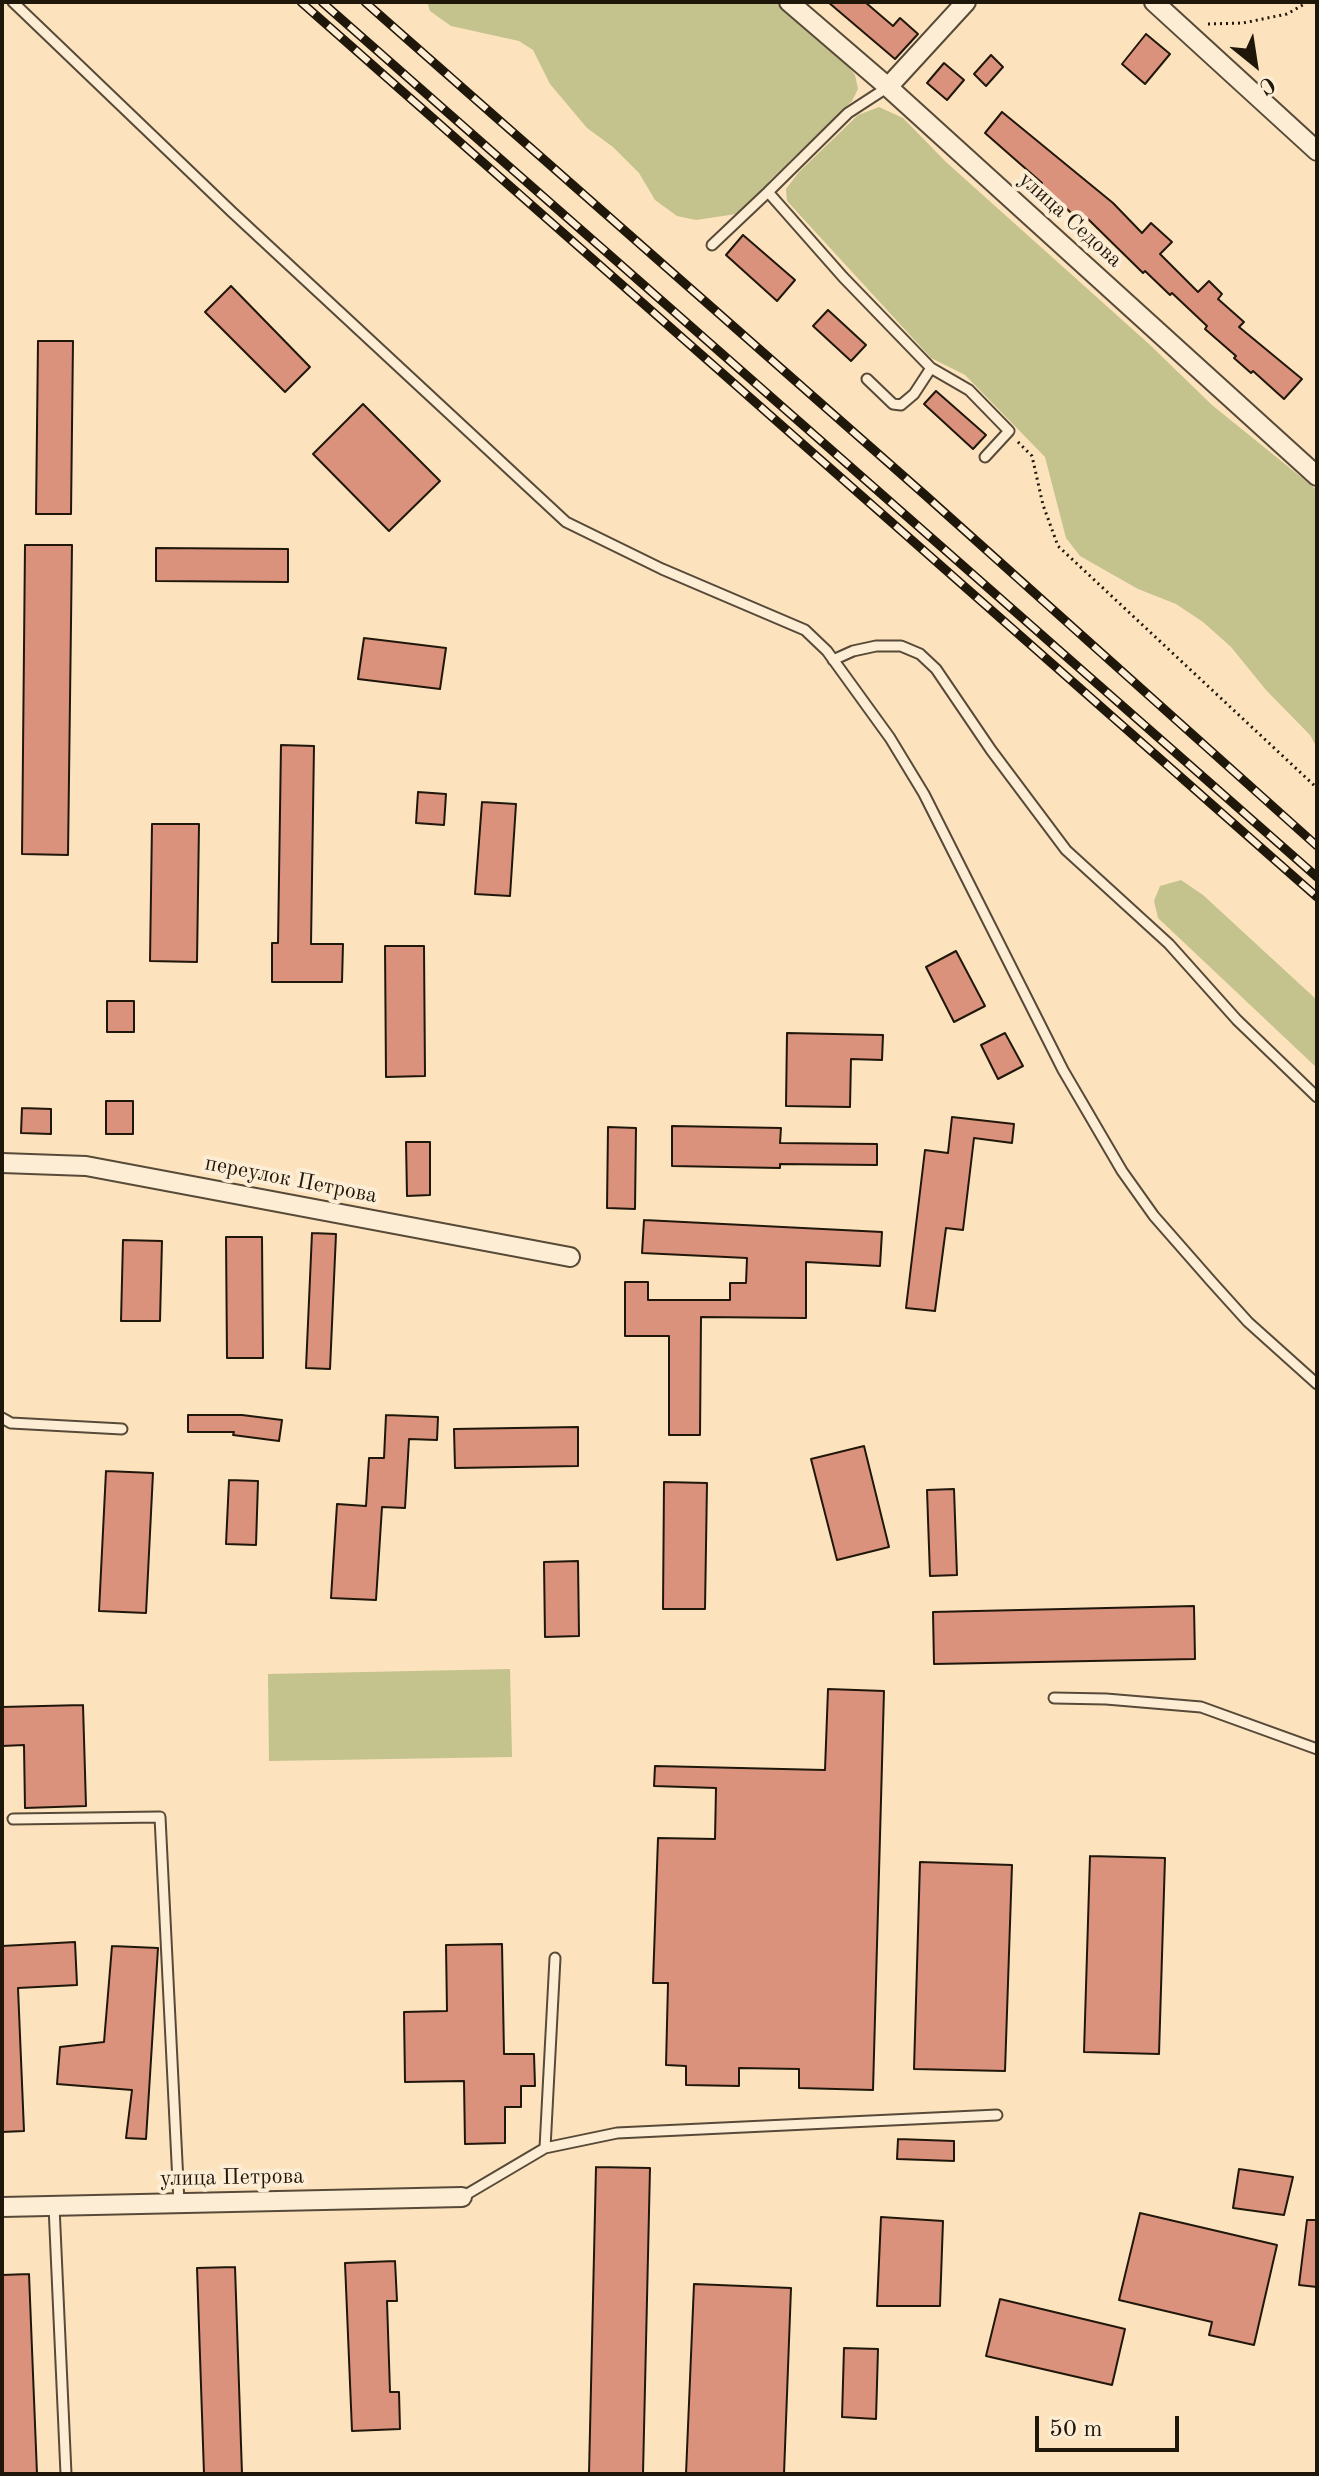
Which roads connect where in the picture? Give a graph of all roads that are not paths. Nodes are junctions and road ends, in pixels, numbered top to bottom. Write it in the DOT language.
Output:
graph roads {
  1 [pos="13,2"];
  2 [pos="789,2"];
  3 [pos="966,2"];
  4 [pos="1154,2"];
  5 [pos="888,87"];
  6 [pos="1317,151"];
  7 [pos="768,192"];
  8 [pos="712,245"];
  9 [pos="931,368"];
  10 [pos="867,379"];
  11 [pos="985,457"];
  12 [pos="1317,476"];
  13 [pos="833,660"];
  14 [pos="1317,1097"];
  15 [pos="2,1163"];
  16 [pos="570,1257"];
  17 [pos="1317,1384"];
  18 [pos="2,1418"];
  19 [pos="122,1429"];
  20 [pos="1054,1698"];
  21 [pos="1317,1749"];
  22 [pos="13,1819"];
  23 [pos="555,1958"];
  24 [pos="997,2115"];
  25 [pos="545,2148"];
  26 [pos="462,2197"];
  27 [pos="179,2203"];
  28 [pos="54,2206"];
  29 [pos="2,2207"];
  30 [pos="66,2474"];
  1 -- 13 [label="lane"];
  2 -- 5 [label="street, улица Седова"];
  3 -- 5 [label="street"];
  4 -- 6 [label="street"];
  5 -- 7 [label="lane"];
  5 -- 12 [label="street, улица Седова"];
  7 -- 8 [label="lane"];
  7 -- 9 [label="lane"];
  9 -- 10 [label="lane"];
  9 -- 11 [label="lane"];
  13 -- 14 [label="lane"];
  13 -- 17 [label="lane"];
  15 -- 16 [label="street, переулок Петрова"];
  18 -- 19 [label="lane"];
  20 -- 21 [label="lane"];
  22 -- 27 [label="lane"];
  23 -- 25 [label="lane"];
  24 -- 25 [label="lane"];
  25 -- 26 [label="lane"];
  26 -- 27 [label="street, улица Петрова"];
  27 -- 28 [label="street, улица Петрова"];
  28 -- 29 [label="street, улица Петрова"];
  28 -- 30 [label="lane"];
}
